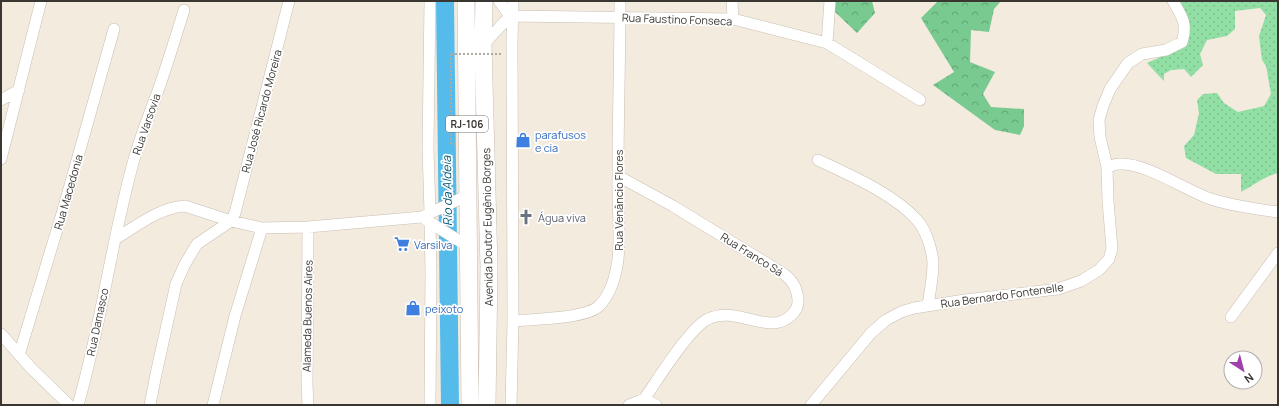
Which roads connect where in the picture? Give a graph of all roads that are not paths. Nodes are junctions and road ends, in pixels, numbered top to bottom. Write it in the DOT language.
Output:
graph roads {
  1 [pos="41,1"];
  2 [pos="289,1"];
  3 [pos="430,1"];
  4 [pos="466,1"];
  5 [pos="484,1"];
  6 [pos="499,1"];
  7 [pos="513,1"];
  8 [pos="620,1"];
  9 [pos="732,1"];
  10 [pos="830,1"];
  11 [pos="1173,1"];
  12 [pos="184,10"];
  13 [pos="512,16"];
  14 [pos="620,17"];
  15 [pos="733,19"];
  16 [pos="114,29"];
  17 [pos="827,43"];
  18 [pos="483,45"];
  19 [pos="19,90"];
  20 [pos="1,100"];
  21 [pos="920,100"];
  22 [pos="1,159"];
  23 [pos="818,160"];
  24 [pos="1107,167"];
  25 [pos="618,176"];
  26 [pos="463,198"];
  27 [pos="1278,212"];
  28 [pos="431,218"];
  29 [pos="231,221"];
  30 [pos="308,227"];
  31 [pos="262,228"];
  32 [pos="115,239"];
  33 [pos="462,243"];
  34 [pos="1278,253"];
  35 [pos="928,305"];
  36 [pos="1231,317"];
  37 [pos="514,320"];
  38 [pos="1,334"];
  39 [pos="19,355"];
  40 [pos="644,400"];
  41 [pos="69,405"];
  42 [pos="78,405"];
  43 [pos="150,405"];
  44 [pos="213,405"];
  45 [pos="308,405"];
  46 [pos="430,405"];
  47 [pos="470,405"];
  48 [pos="487,405"];
  49 [pos="511,405"];
  50 [pos="629,405"];
  51 [pos="656,405"];
  52 [pos="811,405"];
  1 -- 19 [label="street"];
  2 -- 29 [label="street, Rua José Ricardo Moreira"];
  3 -- 28 [label="street"];
  4 -- 26 [label="highway, Avenida Doutor Eugênio Borges / RJ-106"];
  5 -- 18 [label="highway, Avenida Doutor Eugênio Borges / RJ-106"];
  6 -- 13 [label="street"];
  7 -- 13 [label="street"];
  8 -- 14 [label="street, Rua Venâncio Flores"];
  9 -- 15 [label="street"];
  10 -- 17 [label="street"];
  11 -- 24 [label="street, Rua Bernardo Fontenelle"];
  12 -- 32 [label="street, Rua Varsovia"];
  13 -- 14 [label="street, Rua Faustino Fonseca"];
  13 -- 18 [label="street"];
  13 -- 37 [label="street"];
  14 -- 15 [label="street, Rua Faustino Fonseca"];
  14 -- 25 [label="street, Rua Venâncio Flores"];
  15 -- 17 [label="street, Rua Faustino Fonseca"];
  16 -- 39 [label="street, Rua Macedonia"];
  17 -- 21 [label="street, Rua Faustino Fonseca"];
  18 -- 48 [label="highway, Avenida Doutor Eugênio Borges / RJ-106"];
  19 -- 20 [label="street"];
  19 -- 22 [label="street"];
  23 -- 35 [label="street"];
  24 -- 27 [label="street"];
  24 -- 35 [label="street, Rua Bernardo Fontenelle"];
  25 -- 37 [label="street, Rua Venâncio Flores"];
  25 -- 40 [label="street, Rua Franco Sá"];
  26 -- 28 [label="street"];
  26 -- 33 [label="highway, Avenida Doutor Eugênio Borges / RJ-106"];
  28 -- 30 [label="street"];
  28 -- 33 [label="street"];
  28 -- 46 [label="street"];
  29 -- 31 [label="street"];
  29 -- 32 [label="street"];
  29 -- 43 [label="street"];
  30 -- 31 [label="street"];
  30 -- 45 [label="street, Alameda Buenos Aires"];
  31 -- 44 [label="street"];
  32 -- 42 [label="street, Rua Damasco"];
  33 -- 47 [label="highway, Avenida Doutor Eugênio Borges / RJ-106"];
  34 -- 36 [label="street"];
  35 -- 52 [label="street, Rua Bernardo Fontenelle"];
  37 -- 49 [label="street"];
  38 -- 39 [label="street"];
  39 -- 41 [label="street"];
  40 -- 50 [label="street"];
  40 -- 51 [label="street"];
}
